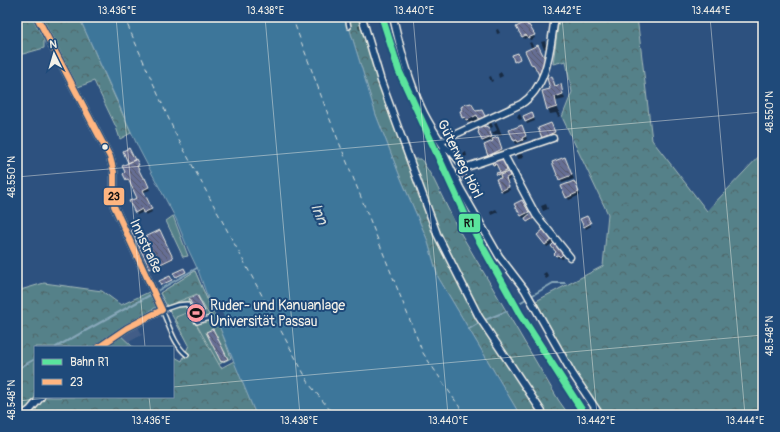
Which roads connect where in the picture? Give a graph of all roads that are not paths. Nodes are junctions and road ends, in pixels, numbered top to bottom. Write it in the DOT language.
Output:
graph roads {
  1 [pos="37,17"];
  2 [pos="347,17"];
  3 [pos="362,17"];
  4 [pos="393,17"];
  5 [pos="555,17"];
  6 [pos="349,27"];
  7 [pos="553,138"];
  8 [pos="441,141"];
  9 [pos="444,147"];
  10 [pos="504,155"];
  11 [pos="570,257"];
  12 [pos="162,310"];
  13 [pos="210,318"];
  14 [pos="100,346"];
  15 [pos="188,356"];
  16 [pos="41,398"];
  17 [pos="23,415"];
  18 [pos="544,415"];
  19 [pos="600,415"];
  1 -- 12 [label="street, Innstraße"];
  2 -- 6 [label="lane"];
  3 -- 18 [label="street"];
  4 -- 8 [label="street, Güterweg Hörl"];
  5 -- 8 [label="street"];
  7 -- 10 [label="street"];
  8 -- 9 [label="street, Güterweg Hörl"];
  9 -- 10 [label="street"];
  9 -- 19 [label="street, Güterweg Hörl"];
  10 -- 11 [label="street"];
  12 -- 13 [label="lane"];
  12 -- 14 [label="street"];
  12 -- 15 [label="lane"];
  16 -- 17 [label="street"];
}
